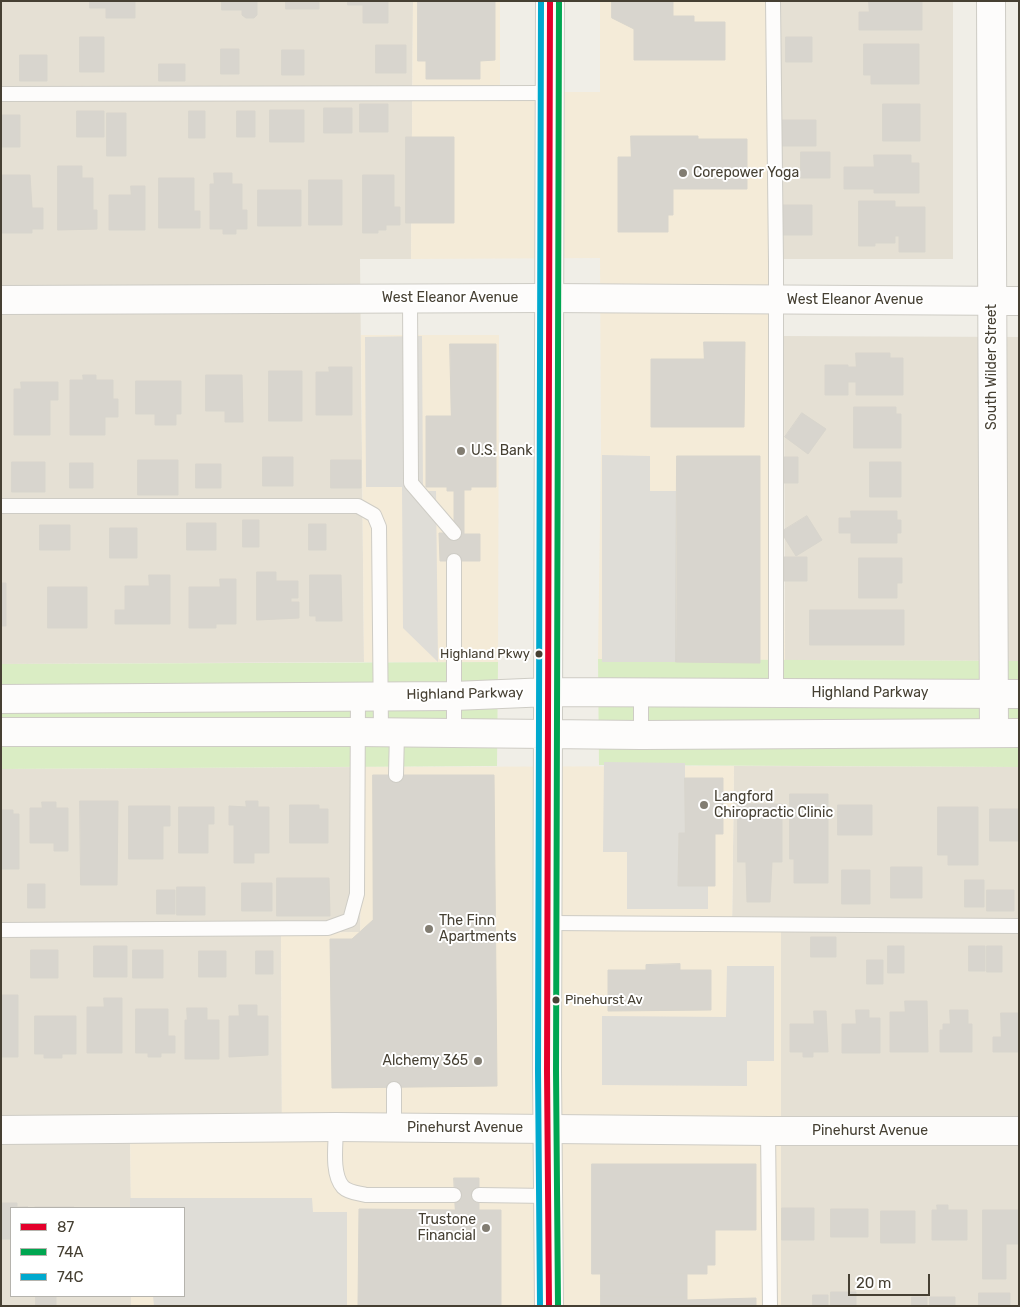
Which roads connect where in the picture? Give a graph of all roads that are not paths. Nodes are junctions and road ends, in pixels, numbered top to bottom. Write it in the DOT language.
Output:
graph roads {
  1 [pos="550,1"];
  2 [pos="773,1"];
  3 [pos="991,1"];
  4 [pos="548,93"];
  5 [pos="1,94"];
  6 [pos="410,298"];
  7 [pos="548,298"];
  8 [pos="776,299"];
  9 [pos="1,300"];
  10 [pos="992,300"];
  11 [pos="1019,301"];
  12 [pos="1,506"];
  13 [pos="454,533"];
  14 [pos="454,561"];
  15 [pos="549,692"];
  16 [pos="641,692"];
  17 [pos="776,693"];
  18 [pos="1006,694"];
  19 [pos="369,696"];
  20 [pos="454,696"];
  21 [pos="1,699"];
  22 [pos="1,732"];
  23 [pos="378,732"];
  24 [pos="454,733"];
  25 [pos="1006,733"];
  26 [pos="550,734"];
  27 [pos="641,735"];
  28 [pos="396,774"];
  29 [pos="549,923"];
  30 [pos="1019,926"];
  31 [pos="1,930"];
  32 [pos="394,1088"];
  33 [pos="336,1127"];
  34 [pos="394,1127"];
  35 [pos="548,1129"];
  36 [pos="1,1130"];
  37 [pos="1019,1131"];
  38 [pos="768,1132"];
  39 [pos="454,1195"];
  40 [pos="479,1195"];
  41 [pos="548,1196"];
  42 [pos="549,1306"];
  43 [pos="770,1306"];
  1 -- 4 [label="street"];
  2 -- 8 [label="lane"];
  3 -- 10 [label="street, South Wilder Street"];
  4 -- 5 [label="lane"];
  4 -- 7 [label="street"];
  6 -- 7 [label="street, West Eleanor Avenue"];
  6 -- 9 [label="street, West Eleanor Avenue"];
  6 -- 13 [label="lane"];
  7 -- 8 [label="street, West Eleanor Avenue"];
  7 -- 15 [label="street"];
  8 -- 10 [label="street, West Eleanor Avenue"];
  8 -- 17 [label="lane"];
  10 -- 11 [label="street, West Eleanor Avenue"];
  10 -- 18 [label="street, South Wilder Street"];
  12 -- 19 [label="lane"];
  14 -- 20 [label="lane"];
  15 -- 16 [label="street, Highland Parkway"];
  15 -- 20 [label="street, Highland Parkway"];
  15 -- 26 [label="street"];
  16 -- 17 [label="street, Highland Parkway"];
  16 -- 27 [label="lane"];
  17 -- 18 [label="street, Highland Parkway"];
  18 -- 25 [label="street, South Wilder Street"];
  19 -- 20 [label="street, Highland Parkway"];
  19 -- 21 [label="street, Highland Parkway"];
  19 -- 23 [label="lane"];
  19 -- 23 [label="lane"];
  20 -- 24 [label="lane"];
  22 -- 23 [label="street"];
  23 -- 24 [label="street"];
  23 -- 28 [label="lane"];
  23 -- 31 [label="lane"];
  24 -- 26 [label="street"];
  25 -- 27 [label="street"];
  26 -- 27 [label="street"];
  26 -- 29 [label="street"];
  29 -- 30 [label="lane"];
  29 -- 35 [label="street"];
  32 -- 34 [label="lane"];
  33 -- 34 [label="street, Pinehurst Avenue"];
  33 -- 36 [label="street, Pinehurst Avenue"];
  33 -- 39 [label="lane"];
  34 -- 35 [label="street, Pinehurst Avenue"];
  35 -- 38 [label="street, Pinehurst Avenue"];
  35 -- 41 [label="street"];
  37 -- 38 [label="street, Pinehurst Avenue"];
  38 -- 43 [label="lane"];
  40 -- 41 [label="lane"];
  41 -- 42 [label="street"];
}
